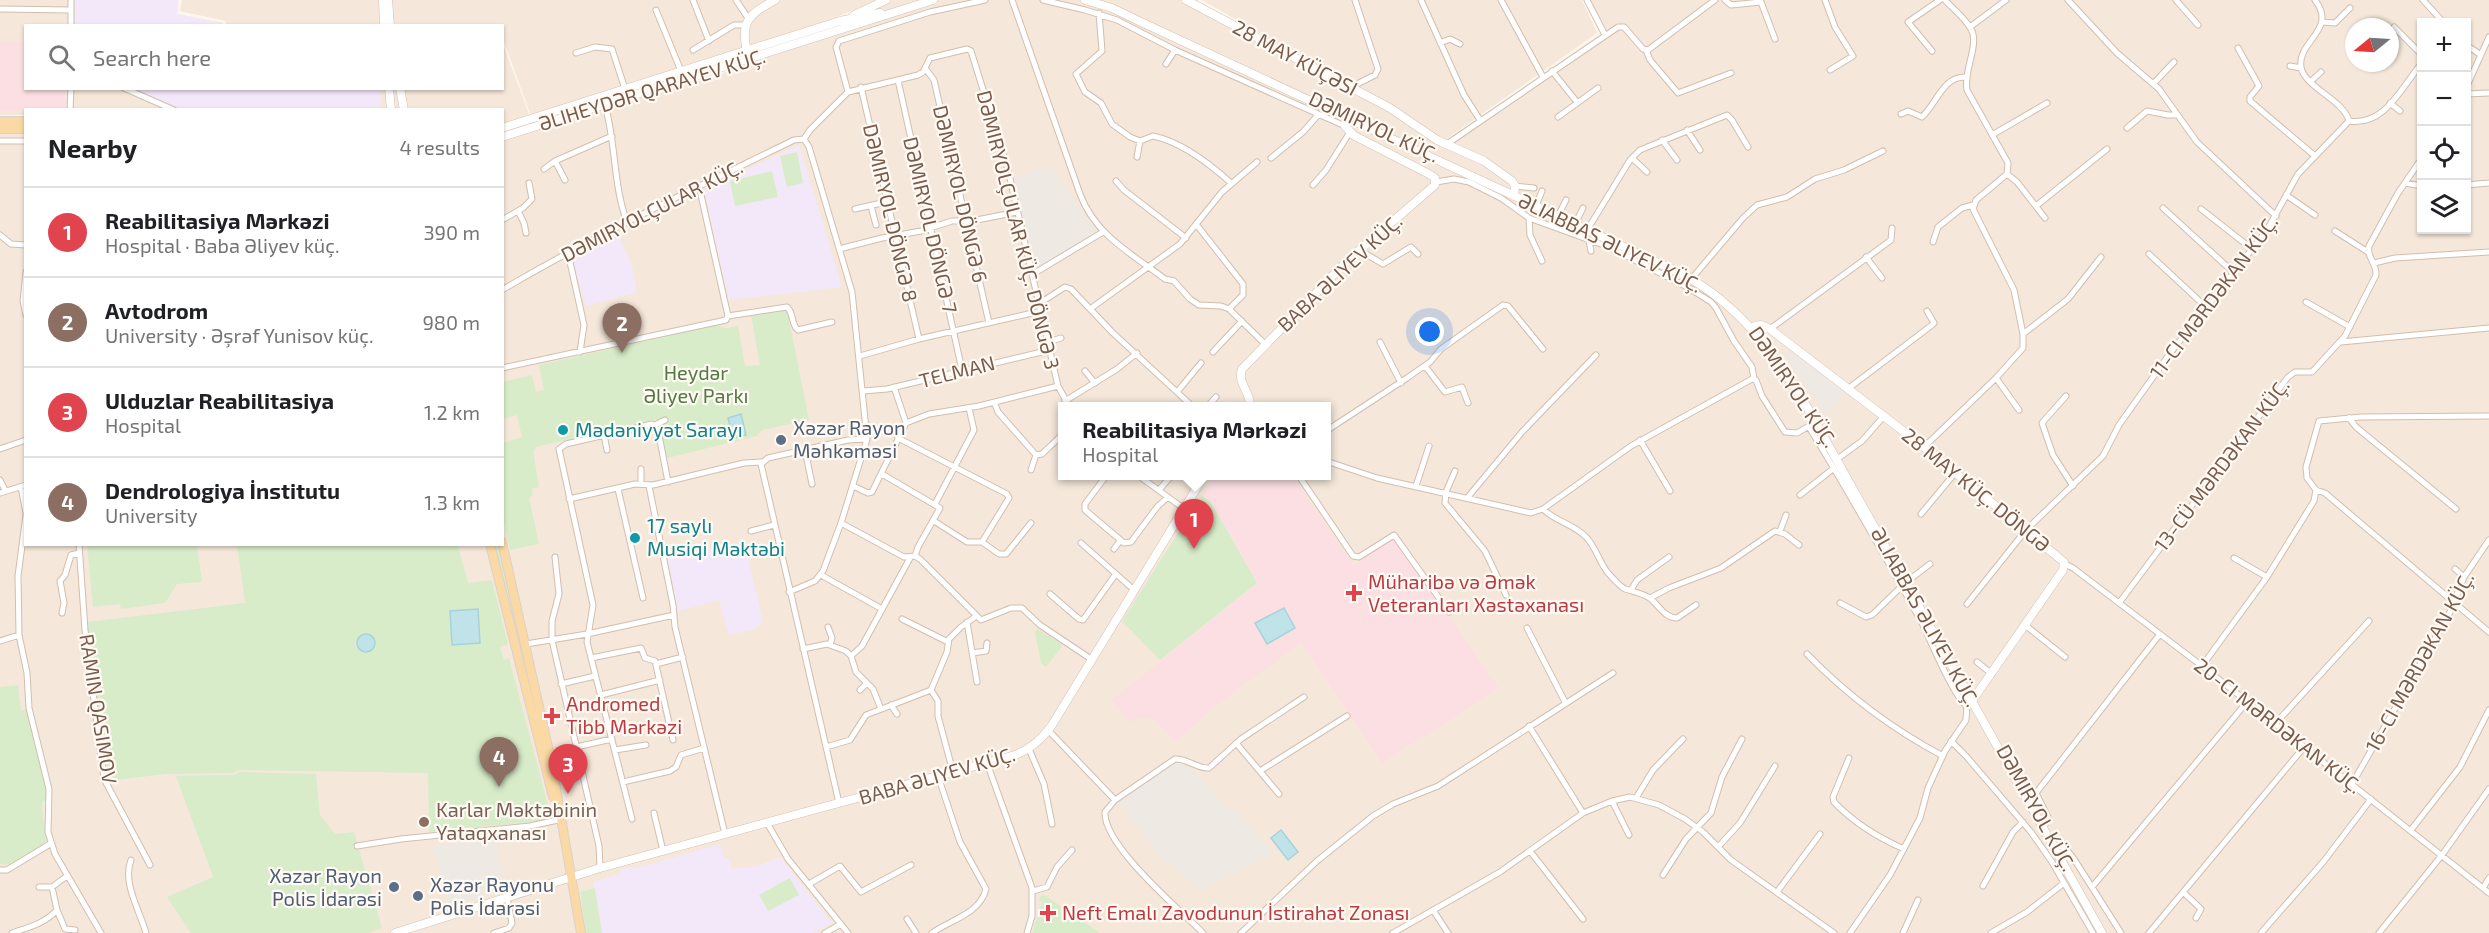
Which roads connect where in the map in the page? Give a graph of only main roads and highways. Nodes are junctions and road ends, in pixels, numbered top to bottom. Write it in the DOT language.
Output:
graph roads {
  1 [pos="383,0"];
  2 [pos="388,0"];
  3 [pos="775,0"];
  4 [pos="924,0"];
  5 [pos="933,0"];
  6 [pos="1085,0"];
  7 [pos="1186,0"];
  8 [pos="885,1"];
  9 [pos="1098,2"];
  10 [pos="1199,3"];
  11 [pos="886,11"];
  12 [pos="840,21"];
  13 [pos="384,24"];
  14 [pos="390,24"];
  15 [pos="802,43"];
  16 [pos="748,55"];
  17 [pos="682,71"];
  18 [pos="687,79"];
  19 [pos="389,90"];
  20 [pos="400,90"];
  21 [pos="391,108"];
  22 [pos="404,108"];
  23 [pos="0,121"];
  24 [pos="24,121"];
  25 [pos="512,124"];
  26 [pos="1347,125"];
  27 [pos="504,127"];
  28 [pos="0,129"];
  29 [pos="24,129"];
  30 [pos="515,133"];
  31 [pos="504,136"];
  32 [pos="1514,192"];
  33 [pos="1755,326"];
  34 [pos="1251,402"];
  35 [pos="1201,480"];
  36 [pos="490,546"];
  37 [pos="503,546"];
  38 [pos="1905,583"];
  39 [pos="529,659"];
  40 [pos="519,661"];
  41 [pos="1971,701"];
  42 [pos="572,876"];
  43 [pos="395,933"];
  44 [pos="581,933"];
  45 [pos="2104,933"];
  1 -- 13 [label="main road"];
  2 -- 14 [label="main road"];
  3 -- 16 [label="main road, ƏLIHEYDƏR QARAYEV KÜÇ."];
  4 -- 11 [label="main road"];
  5 -- 15 [label="main road"];
  6 -- 9 [label="main road, ƏLIABBAS ƏLIYEV KÜÇ."];
  7 -- 10 [label="main road, 28 MAY KÜÇƏSI"];
  8 -- 11 [label="main road"];
  8 -- 12 [label="main road"];
  9 -- 26 [label="main road, ƏLIABBAS ƏLIYEV KÜÇ."];
  9 -- 32 [label="main road, DƏMIRYOL KÜÇ."];
  10 -- 32 [label="main road, 28 MAY KÜÇƏSI"];
  11 -- 12 [label="main road"];
  12 -- 15 [label="main road"];
  12 -- 16 [label="main road, ƏLIHEYDƏR QARAYEV KÜÇ."];
  15 -- 16 [label="main road, ƏLIHEYDƏR QARAYEV KÜÇ."];
  16 -- 17 [label="main road, ƏLIHEYDƏR QARAYEV KÜÇ."];
  16 -- 18 [label="main road, ƏLIHEYDƏR QARAYEV KÜÇ."];
  17 -- 18 [label="main road"];
  17 -- 25 [label="main road, ƏLIHEYDƏR QARAYEV KÜÇ."];
  18 -- 30 [label="main road, ƏLIHEYDƏR QARAYEV KÜÇ."];
  19 -- 21 [label="main road"];
  20 -- 22 [label="main road"];
  23 -- 24 [label="main road"];
  25 -- 27 [label="main road, ƏLIHEYDƏR QARAYEV KÜÇ."];
  25 -- 30 [label="main road"];
  26 -- 32 [label="main road, ƏLIABBAS ƏLIYEV KÜÇ."];
  26 -- 34 [label="main road, BABA ƏLIYEV KÜÇ."];
  28 -- 29 [label="main road"];
  30 -- 31 [label="main road, ƏLIHEYDƏR QARAYEV KÜÇ."];
  32 -- 33 [label="main road, DƏMIRYOL KÜÇ."];
  32 -- 38 [label="main road, ƏLIABBAS ƏLIYEV KÜÇ."];
  33 -- 38 [label="main road, DƏMIRYOL KÜÇ."];
  33 -- 41 [label="main road, 28 MAY KÜÇ. DÖNGƏ"];
  35 -- 42 [label="main road, BABA ƏLIYEV KÜÇ."];
  36 -- 40 [label="main road"];
  37 -- 39 [label="main road"];
  38 -- 41 [label="main road, DƏMIRYOL KÜÇ."];
  39 -- 40 [label="main road"];
  39 -- 42 [label="main road"];
  40 -- 42 [label="main road"];
  41 -- 45 [label="main road, ƏLIABBAS ƏLIYEV KÜÇ."];
  41 -- 45 [label="main road, DƏMIRYOL KÜÇ."];
  42 -- 43 [label="main road, BABA ƏLIYEV KÜÇ."];
  42 -- 44 [label="main road"];
}
